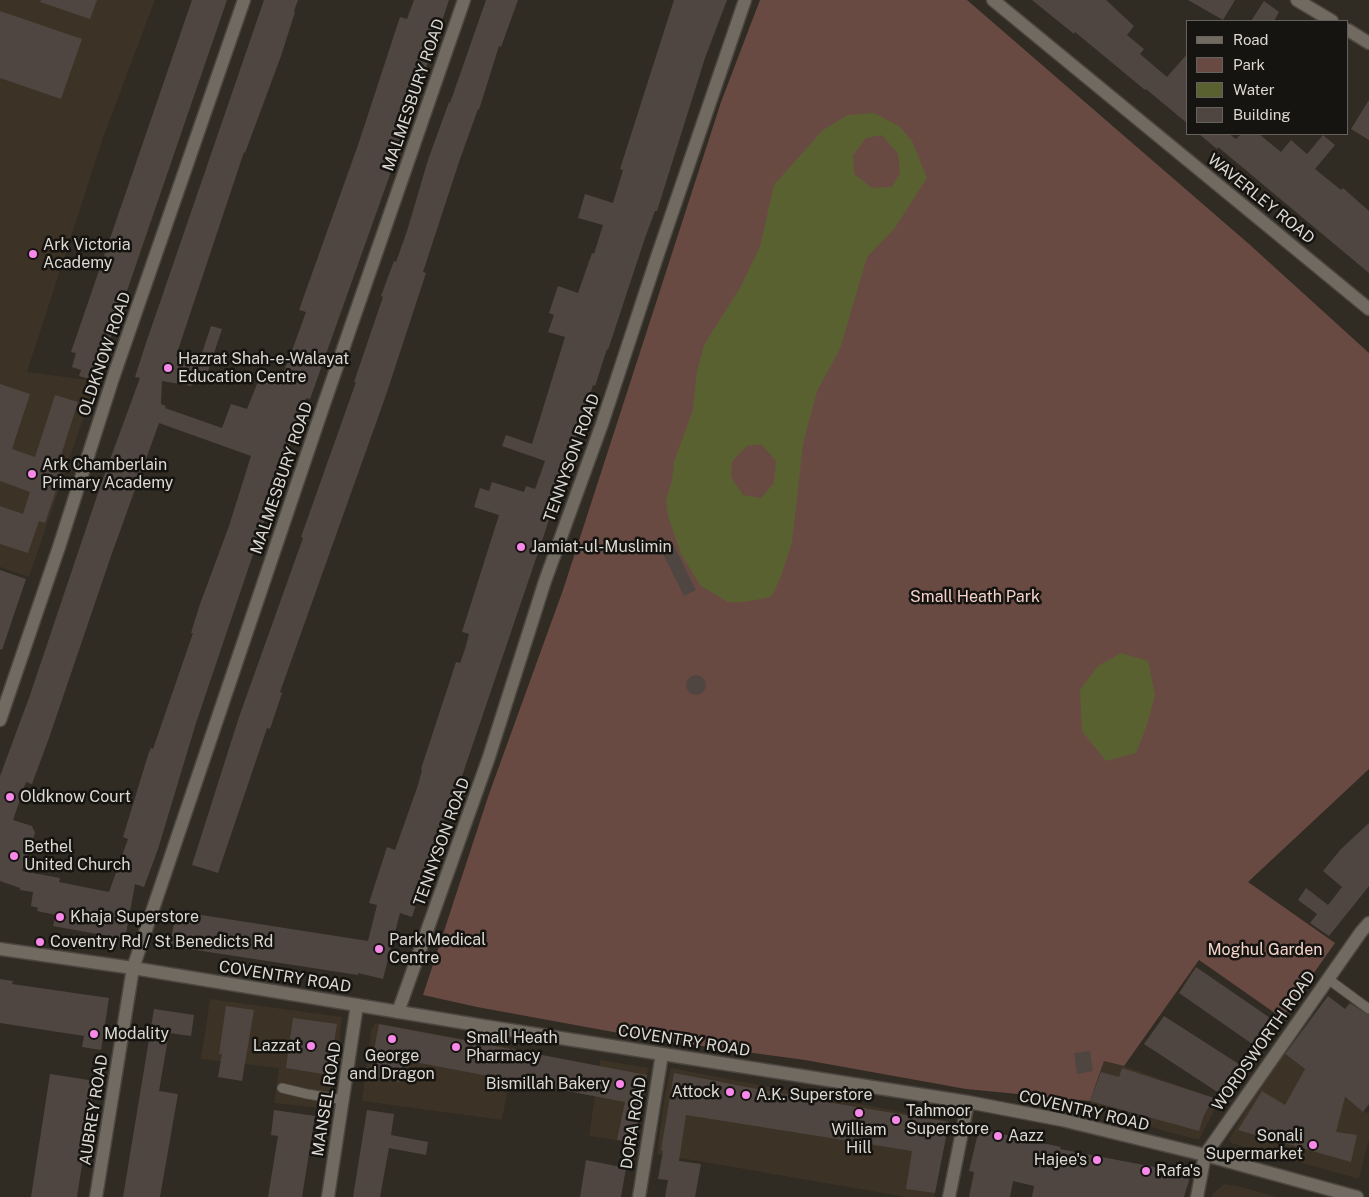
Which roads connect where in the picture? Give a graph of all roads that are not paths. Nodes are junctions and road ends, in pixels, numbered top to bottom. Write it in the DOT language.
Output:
graph roads {
  1 [pos="244,0"];
  2 [pos="464,0"];
  3 [pos="745,0"];
  4 [pos="993,0"];
  5 [pos="1297,0"];
  6 [pos="1330,20"];
  7 [pos="1349,31"];
  8 [pos="1369,43"];
  9 [pos="1369,309"];
  10 [pos="0,720"];
  11 [pos="1366,931"];
  12 [pos="0,949"];
  13 [pos="133,968"];
  14 [pos="1328,979"];
  15 [pos="357,1005"];
  16 [pos="1369,1009"];
  17 [pos="398,1012"];
  18 [pos="662,1054"];
  19 [pos="282,1088"];
  20 [pos="344,1100"];
  21 [pos="968,1102"];
  22 [pos="1205,1155"];
  23 [pos="96,1197"];
  24 [pos="328,1197"];
  25 [pos="639,1197"];
  26 [pos="949,1197"];
  27 [pos="1197,1197"];
  28 [pos="1357,1197"];
  1 -- 10 [label="street, OLDKNOW ROAD"];
  2 -- 13 [label="street, MALMESBURY ROAD"];
  3 -- 17 [label="street, TENNYSON ROAD"];
  4 -- 9 [label="street, WAVERLEY ROAD"];
  5 -- 6 [label="street"];
  7 -- 8 [label="street"];
  11 -- 14 [label="street, WORDSWORTH ROAD"];
  12 -- 13 [label="street, COVENTRY ROAD"];
  13 -- 15 [label="street, COVENTRY ROAD"];
  13 -- 23 [label="street, AUBREY ROAD"];
  14 -- 16 [label="lane"];
  14 -- 22 [label="street, WORDSWORTH ROAD"];
  15 -- 17 [label="street, COVENTRY ROAD"];
  15 -- 20 [label="street, MANSEL ROAD"];
  17 -- 18 [label="street, COVENTRY ROAD"];
  18 -- 21 [label="street, COVENTRY ROAD"];
  18 -- 25 [label="street, DORA ROAD"];
  19 -- 20 [label="lane"];
  20 -- 24 [label="street, MANSEL ROAD"];
  21 -- 22 [label="street, COVENTRY ROAD"];
  21 -- 26 [label="street"];
  22 -- 27 [label="street"];
  22 -- 28 [label="street, COVENTRY ROAD"];
}
